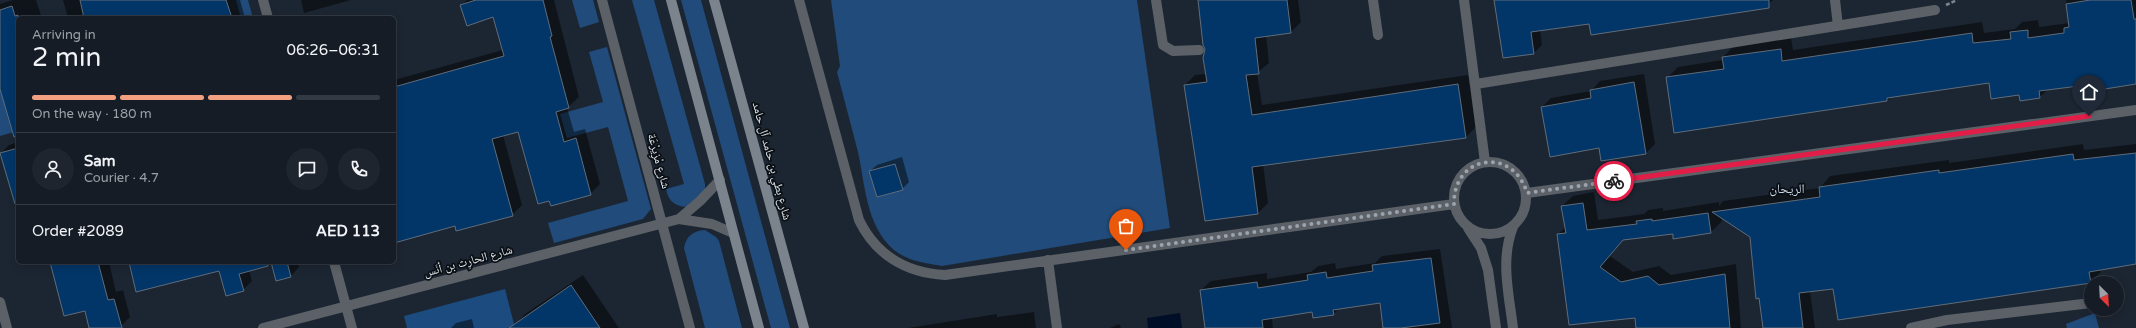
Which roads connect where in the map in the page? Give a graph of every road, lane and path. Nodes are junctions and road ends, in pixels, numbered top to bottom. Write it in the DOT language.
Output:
graph roads {
  1 [pos="263,0"];
  2 [pos="602,0"];
  3 [pos="671,0"];
  4 [pos="714,0"];
  5 [pos="799,0"];
  6 [pos="1156,0"];
  7 [pos="1373,0"];
  8 [pos="1464,0"];
  9 [pos="1835,0"];
  10 [pos="1935,10"];
  11 [pos="267,16"];
  12 [pos="1838,26"];
  13 [pos="1378,35"];
  14 [pos="1199,50"];
  15 [pos="1476,84"];
  16 [pos="2136,110"];
  17 [pos="1485,162"];
  18 [pos="720,180"];
  19 [pos="1527,193"];
  20 [pos="1454,204"];
  21 [pos="679,219"];
  22 [pos="662,223"];
  23 [pos="1513,227"];
  24 [pos="1468,228"];
  25 [pos="733,233"];
  26 [pos="1048,260"];
  27 [pos="335,264"];
  28 [pos="0,302"];
  29 [pos="2084,304"];
  30 [pos="346,306"];
  31 [pos="1928,326"];
  32 [pos="7,328"];
  33 [pos="263,328"];
  34 [pos="352,328"];
  35 [pos="690,328"];
  36 [pos="759,328"];
  37 [pos="804,328"];
  38 [pos="1057,328"];
  39 [pos="1496,328"];
  40 [pos="1513,328"];
  41 [pos="1910,328"];
  1 -- 11 [label="street"];
  2 -- 22 [label="street, شارع مْزِيرْعَة"];
  3 -- 18 [label="street"];
  4 -- 37 [label="street, شارع بطي بن حامد آل حامد"];
  5 -- 26 [label="street"];
  6 -- 14 [label="street"];
  7 -- 13 [label="street"];
  8 -- 15 [label="street"];
  9 -- 12 [label="street"];
  10 -- 12 [label="street"];
  12 -- 15 [label="street"];
  15 -- 17 [label="street"];
  16 -- 19 [label="street"];
  17 -- 19 [label="street"];
  17 -- 20 [label="street"];
  18 -- 21 [label="street, شارع الحارِث بن أنَس"];
  18 -- 25 [label="street"];
  19 -- 23 [label="street"];
  20 -- 24 [label="street"];
  20 -- 26 [label="street"];
  21 -- 22 [label="street, شارع الحارِث بن أنَس"];
  21 -- 25 [label="street, شارع الحارِث بن أنَس"];
  22 -- 30 [label="street, شارع الحارِث بن أنَس"];
  22 -- 35 [label="street, شارع مْزِيرْعَة"];
  23 -- 24 [label="street"];
  23 -- 40 [label="street"];
  24 -- 39 [label="street"];
  25 -- 36 [label="street"];
  26 -- 38 [label="street"];
  27 -- 30 [label="street"];
  28 -- 32 [label="street"];
  29 -- 31 [label="street"];
  30 -- 33 [label="street, شارع الحارِث بن أنَس"];
  30 -- 34 [label="street"];
  31 -- 41 [label="street"];
}
